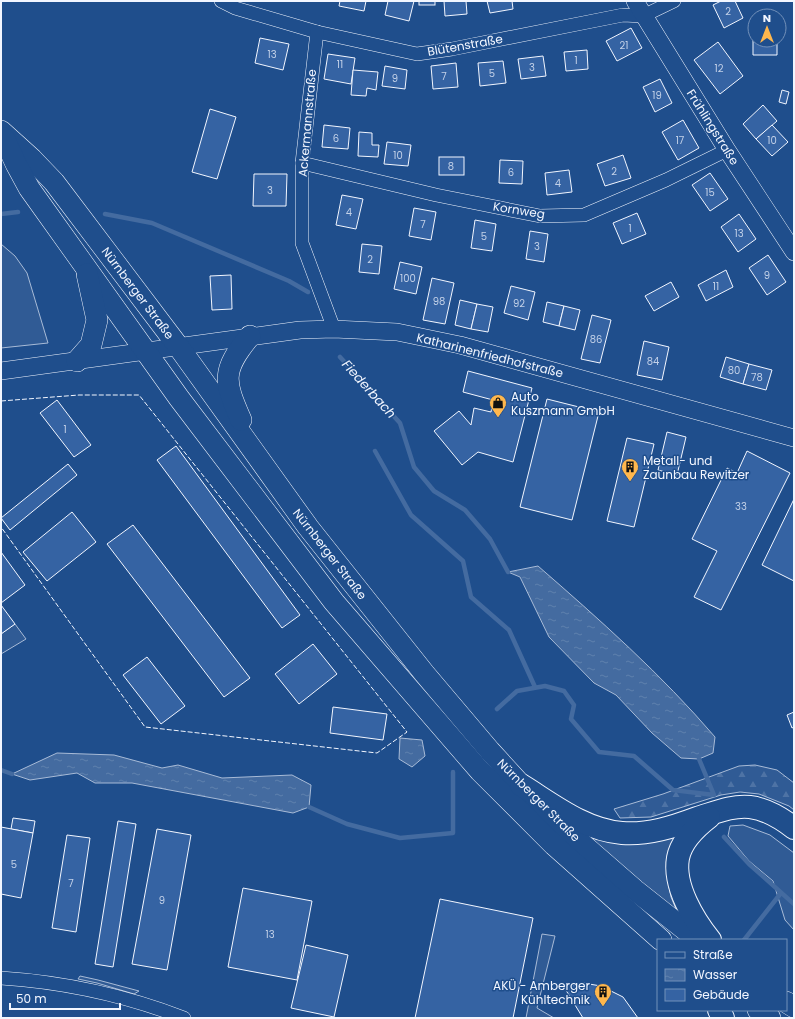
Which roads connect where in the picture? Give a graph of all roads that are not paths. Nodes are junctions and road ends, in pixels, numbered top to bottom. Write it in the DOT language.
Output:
graph roads {
  1 [pos="221,1"];
  2 [pos="674,1"];
  3 [pos="235,4"];
  4 [pos="639,8"];
  5 [pos="317,32"];
  6 [pos="1,132"];
  7 [pos="727,150"];
  8 [pos="302,163"];
  9 [pos="794,252"];
  10 [pos="84,264"];
  11 [pos="334,329"];
  12 [pos="250,336"];
  13 [pos="178,346"];
  14 [pos="146,351"];
  15 [pos="78,360"];
  16 [pos="1,371"];
  17 [pos="794,438"];
  18 [pos="263,466"];
  19 [pos="521,785"];
  20 [pos="714,813"];
  21 [pos="794,828"];
  22 [pos="660,939"];
  23 [pos="697,939"];
  24 [pos="709,939"];
  25 [pos="1,978"];
  26 [pos="760,1011"];
  27 [pos="184,1018"];
  28 [pos="770,1018"];
  1 -- 3 [label="street, Blütenstraße"];
  2 -- 4 [label="street"];
  3 -- 5 [label="street, Blütenstraße"];
  4 -- 5 [label="street, Blütenstraße"];
  4 -- 7 [label="street, Frühlingstraße"];
  5 -- 8 [label="street, Ackermannstraße"];
  6 -- 10 [label="main road, Nürnberger Straße"];
  6 -- 13 [label="main road, Nürnberger Straße"];
  7 -- 8 [label="street, Kornweg"];
  7 -- 9 [label="street, Frühlingstraße"];
  8 -- 11 [label="street, Ackermannstraße"];
  10 -- 14 [label="main road, Nürnberger Straße"];
  10 -- 15 [label="main road"];
  11 -- 12 [label="street, Katharinenfriedhofstraße"];
  11 -- 17 [label="street, Katharinenfriedhofstraße"];
  12 -- 13 [label="street, Katharinenfriedhofstraße"];
  12 -- 18 [label="main road"];
  13 -- 14 [label="street, Katharinenfriedhofstraße"];
  13 -- 18 [label="main road, Nürnberger Straße"];
  14 -- 15 [label="street, Katharinenfriedhofstraße"];
  14 -- 22 [label="main road, Nürnberger Straße"];
  15 -- 16 [label="street, Katharinenfriedhofstraße"];
  18 -- 19 [label="main road, Nürnberger Straße"];
  19 -- 20 [label="highway"];
  19 -- 23 [label="main road, Nürnberger Straße"];
  20 -- 21 [label="highway"];
  20 -- 24 [label="highway"];
  25 -- 27 [label="street"];
  26 -- 28 [label="main road"];
}
